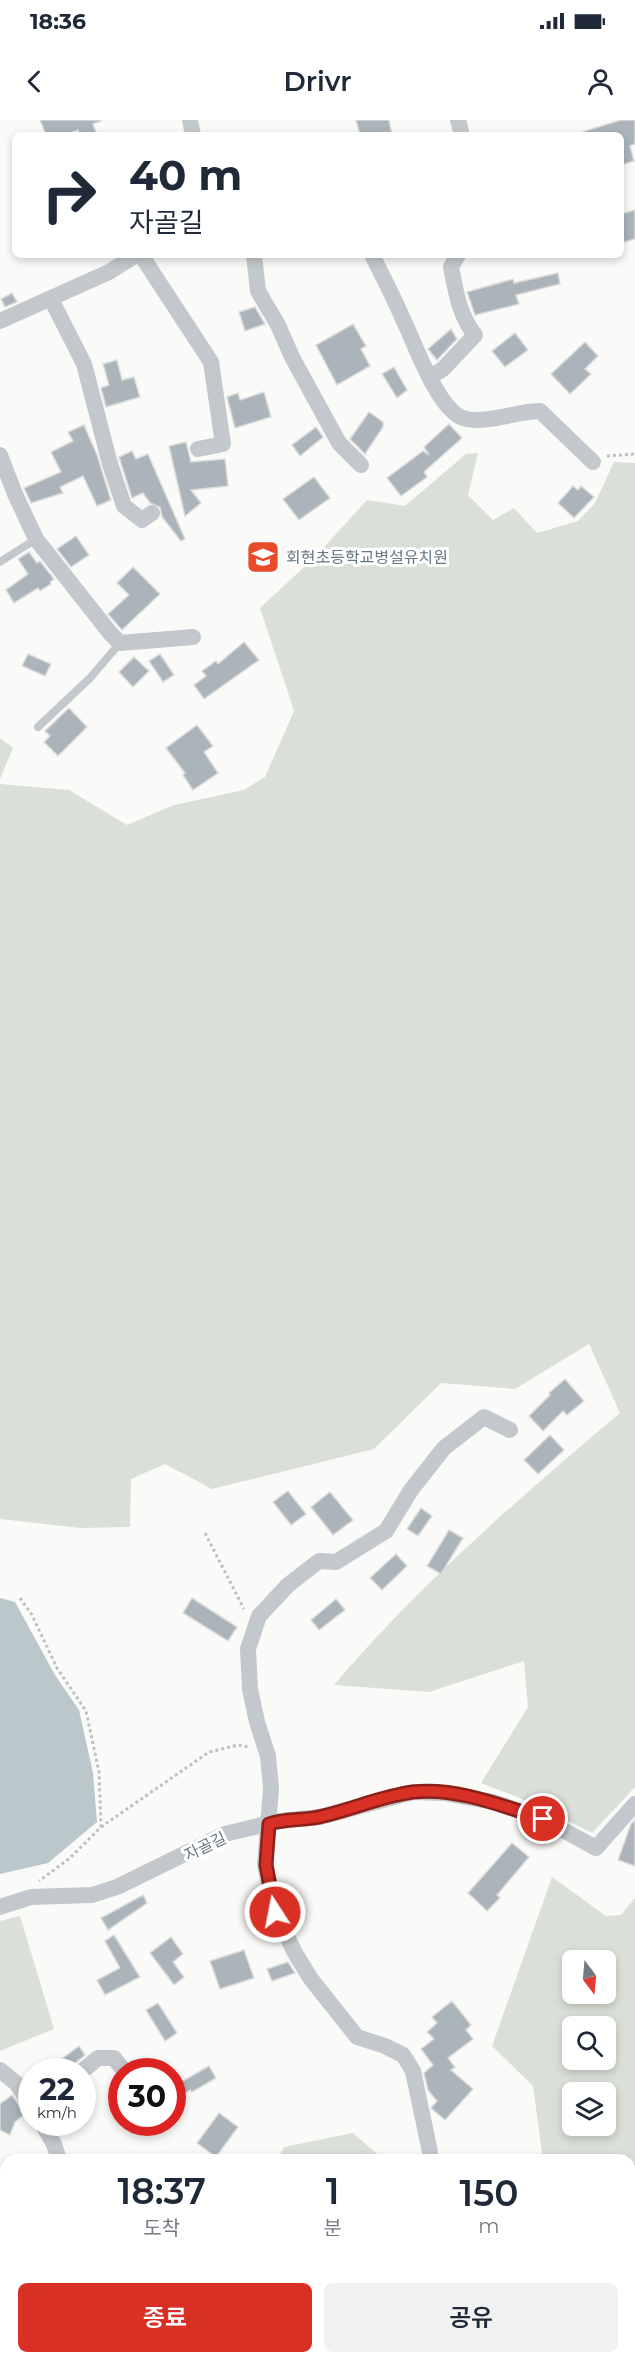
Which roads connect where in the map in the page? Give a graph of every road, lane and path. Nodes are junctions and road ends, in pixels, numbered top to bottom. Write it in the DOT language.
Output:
graph roads {
  1 [pos="132,258"];
  2 [pos="143,258"];
  3 [pos="254,258"];
  4 [pos="373,258"];
  5 [pos="456,258"];
  6 [pos="51,299"];
  7 [pos="0,321"];
  8 [pos="430,377"];
  9 [pos="198,449"];
  10 [pos="635,454"];
  11 [pos="0,455"];
  12 [pos="597,459"];
  13 [pos="361,465"];
  14 [pos="3,472"];
  15 [pos="152,513"];
  16 [pos="36,539"];
  17 [pos="0,562"];
  18 [pos="194,637"];
  19 [pos="120,643"];
  20 [pos="38,727"];
  21 [pos="510,1430"];
  22 [pos="205,1533"];
  23 [pos="20,1598"];
  24 [pos="255,1629"];
  25 [pos="267,1751"];
  26 [pos="635,1804"];
  27 [pos="269,1824"];
  28 [pos="101,1827"];
  29 [pos="33,1885"];
  30 [pos="0,1907"];
  31 [pos="0,2070"];
  32 [pos="18,2080"];
  33 [pos="49,2136"];
  34 [pos="430,2152"];
  35 [pos="57,2154"];
  1 -- 6 [label="street"];
  2 -- 9 [label="street"];
  3 -- 13 [label="street"];
  4 -- 8 [label="street"];
  5 -- 8 [label="street"];
  6 -- 7 [label="street"];
  6 -- 15 [label="street"];
  8 -- 12 [label="street"];
  10 -- 12 [label="path"];
  11 -- 14 [label="street"];
  14 -- 16 [label="street"];
  16 -- 17 [label="lane"];
  16 -- 19 [label="street"];
  18 -- 19 [label="street"];
  19 -- 20 [label="lane"];
  21 -- 24 [label="street"];
  22 -- 24 [label="path"];
  23 -- 28 [label="path"];
  24 -- 25 [label="street"];
  25 -- 27 [label="street"];
  25 -- 28 [label="path"];
  26 -- 27 [label="street, 자골길"];
  27 -- 30 [label="street, 자골길"];
  27 -- 34 [label="street"];
  28 -- 29 [label="path"];
  31 -- 32 [label="street"];
  33 -- 35 [label="street"];
}
